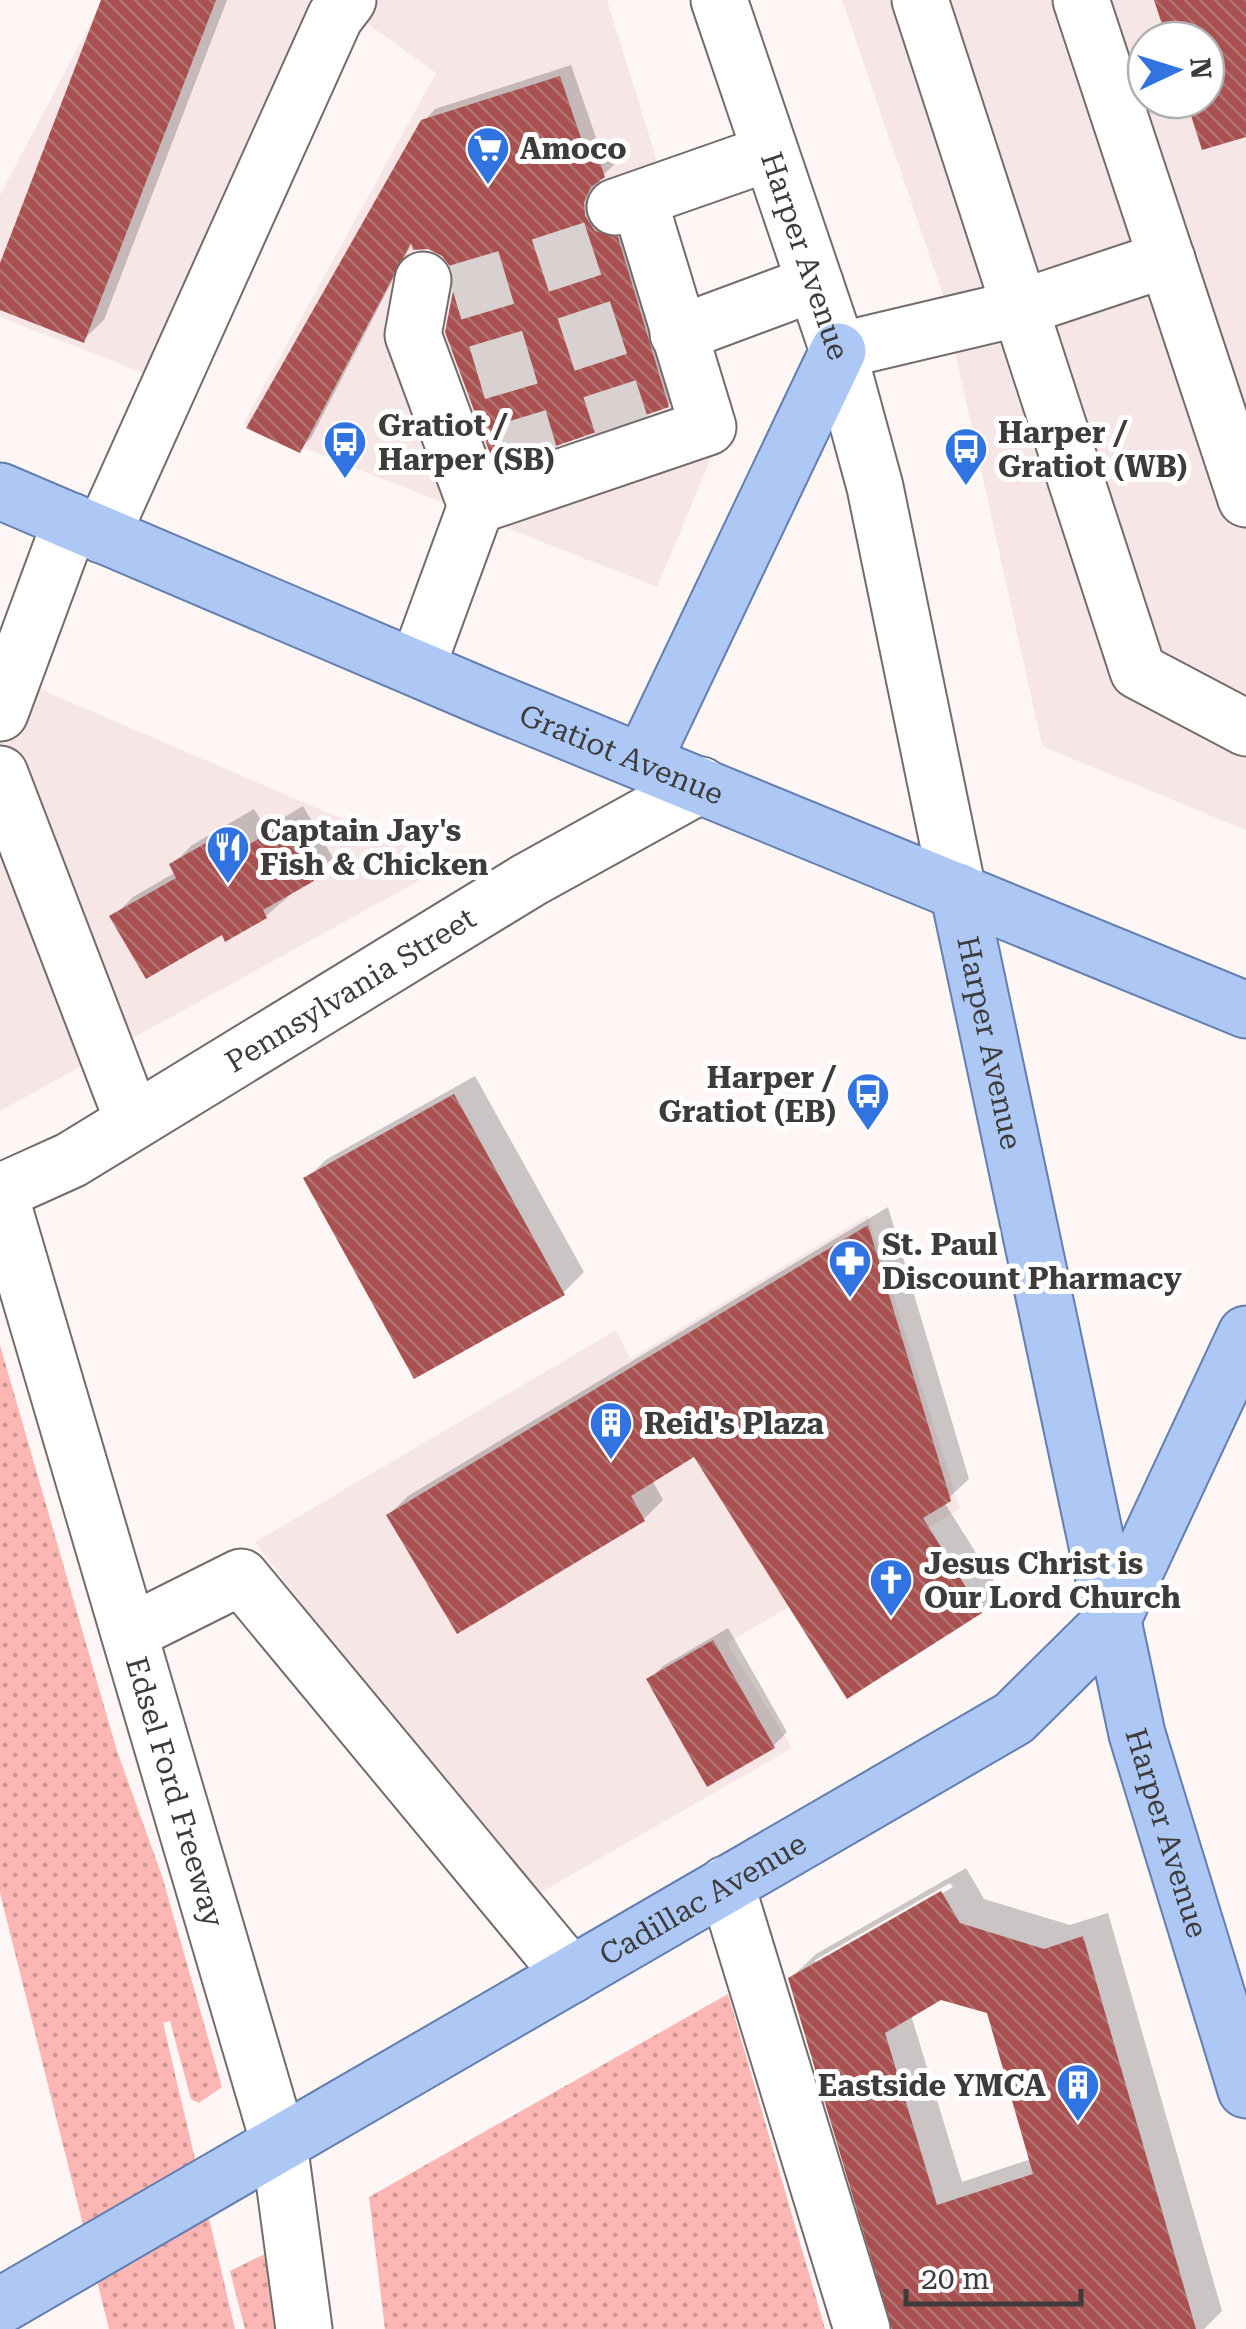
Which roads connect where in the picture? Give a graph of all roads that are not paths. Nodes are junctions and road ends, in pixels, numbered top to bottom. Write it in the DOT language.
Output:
graph roads {
  1 [pos="719,0"];
  2 [pos="920,0"];
  3 [pos="1081,0"];
  4 [pos="328,6"];
  5 [pos="769,153"];
  6 [pos="1167,260"];
  7 [pos="423,280"];
  8 [pos="816,283"];
  9 [pos="1020,308"];
  10 [pos="678,334"];
  11 [pos="838,351"];
  12 [pos="0,492"];
  13 [pos="1246,499"];
  14 [pos="476,506"];
  15 [pos="87,528"];
  16 [pos="416,668"];
  17 [pos="0,713"];
  18 [pos="1246,728"];
  19 [pos="643,761"];
  20 [pos="0,774"];
  21 [pos="702,785"];
  22 [pos="958,891"];
  23 [pos="1246,1010"];
  24 [pos="132,1121"];
  25 [pos="0,1194"];
  26 [pos="19,1261"];
  27 [pos="1246,1334"];
  28 [pos="1230,1412"];
  29 [pos="1112,1621"];
  30 [pos="129,1633"];
  31 [pos="726,1884"];
  32 [pos="571,1974"];
  33 [pos="1246,2090"];
  34 [pos="280,2142"];
  35 [pos="0,2306"];
  36 [pos="304,2329"];
  37 [pos="862,2329"];
  1 -- 5 [label="street, Harper Avenue"];
  2 -- 9 [label="street"];
  3 -- 6 [label="street"];
  4 -- 15 [label="street"];
  5 -- 8 [label="street, Harper Avenue"];
  5 -- 10 [label="street"];
  6 -- 9 [label="street"];
  6 -- 13 [label="street"];
  7 -- 14 [label="street"];
  8 -- 10 [label="street"];
  8 -- 11 [label="street, Harper Avenue"];
  9 -- 11 [label="street"];
  9 -- 18 [label="street"];
  10 -- 14 [label="street"];
  11 -- 19 [label="main road"];
  11 -- 22 [label="street, Harper Avenue"];
  12 -- 15 [label="main road, Gratiot Avenue"];
  14 -- 16 [label="street"];
  15 -- 16 [label="main road, Gratiot Avenue"];
  15 -- 17 [label="street"];
  16 -- 19 [label="main road, Gratiot Avenue"];
  19 -- 21 [label="main road, Gratiot Avenue"];
  20 -- 24 [label="street"];
  21 -- 22 [label="main road, Gratiot Avenue"];
  21 -- 24 [label="street, Pennsylvania Street"];
  22 -- 23 [label="main road, Gratiot Avenue"];
  22 -- 29 [label="main road, Harper Avenue"];
  24 -- 25 [label="street, Pennsylvania Street"];
  25 -- 26 [label="street, Pennsylvania Street"];
  26 -- 30 [label="street, Edsel Ford Freeway"];
  27 -- 28 [label="main road, Cadillac Avenue"];
  28 -- 29 [label="main road, Cadillac Avenue"];
  29 -- 31 [label="main road, Cadillac Avenue"];
  29 -- 33 [label="main road, Harper Avenue"];
  30 -- 32 [label="street"];
  30 -- 34 [label="street, Edsel Ford Freeway"];
  31 -- 32 [label="main road, Cadillac Avenue"];
  31 -- 37 [label="street"];
  32 -- 34 [label="main road, Cadillac Avenue"];
  34 -- 35 [label="main road, Cadillac Avenue"];
  34 -- 36 [label="street, Edsel Ford Freeway"];
}
